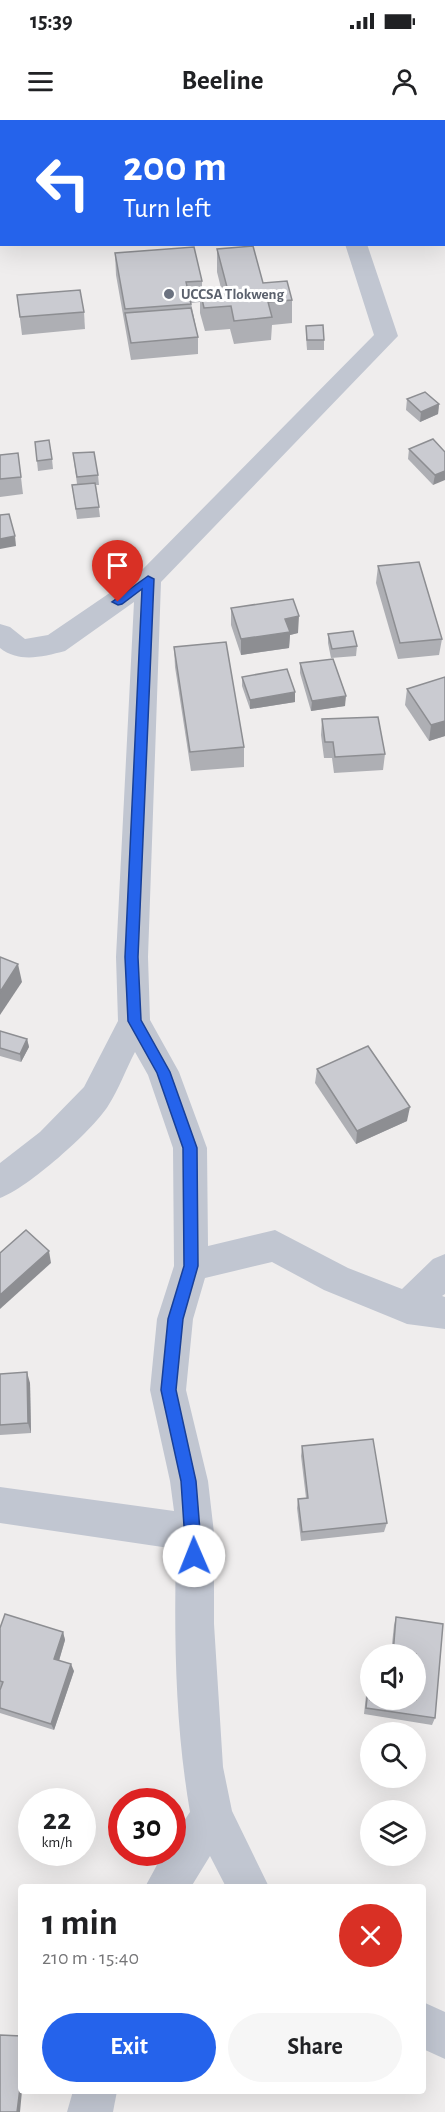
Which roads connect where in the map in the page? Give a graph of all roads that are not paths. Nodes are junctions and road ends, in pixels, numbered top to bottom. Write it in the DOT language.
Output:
graph roads {
  1 [pos="357,246"];
  2 [pos="148,579"];
  3 [pos="0,634"];
  4 [pos="134,1021"];
  5 [pos="0,1183"];
  6 [pos="191,1266"];
  7 [pos="445,1270"];
  8 [pos="407,1308"];
  9 [pos="445,1313"];
  10 [pos="0,1505"];
  11 [pos="195,1533"];
  12 [pos="212,1816"];
  13 [pos="168,1884"];
  14 [pos="246,1884"];
  15 [pos="426,2026"];
  16 [pos="445,2037"];
  17 [pos="94,2094"];
  18 [pos="90,2112"];
  1 -- 2 [label="street"];
  2 -- 3 [label="street"];
  2 -- 4 [label="street"];
  4 -- 5 [label="street"];
  4 -- 6 [label="street"];
  6 -- 8 [label="street"];
  6 -- 11 [label="street"];
  7 -- 8 [label="street"];
  8 -- 9 [label="street"];
  10 -- 11 [label="street"];
  11 -- 12 [label="street"];
  12 -- 13 [label="street"];
  12 -- 14 [label="street"];
  15 -- 16 [label="street"];
  17 -- 18 [label="street"];
}
